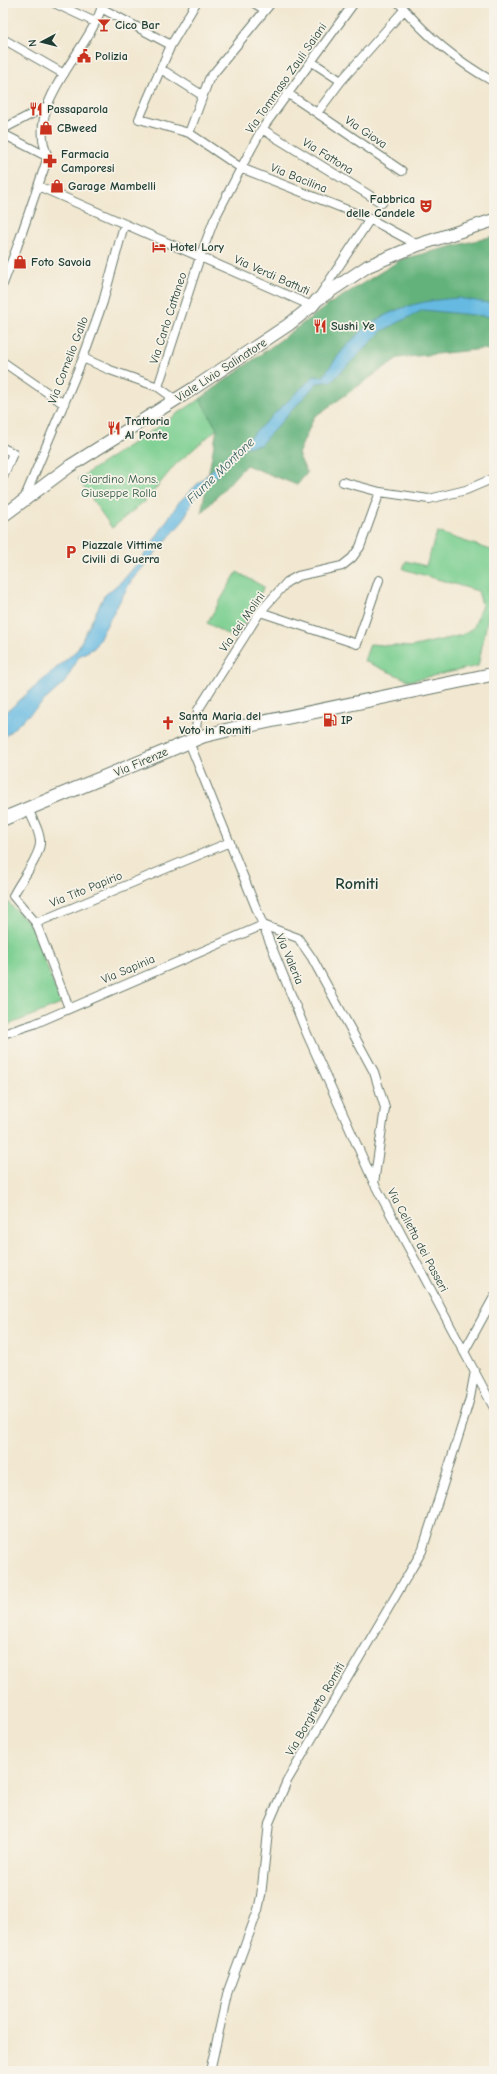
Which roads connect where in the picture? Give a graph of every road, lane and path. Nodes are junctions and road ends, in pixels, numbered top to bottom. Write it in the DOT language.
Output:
graph roads {
  1 [pos="54,3"];
  2 [pos="196,3"];
  3 [pos="254,3"];
  4 [pos="271,3"];
  5 [pos="354,3"];
  6 [pos="102,5"];
  7 [pos="401,6"];
  8 [pos="265,10"];
  9 [pos="95,22"];
  10 [pos="3,39"];
  11 [pos="171,45"];
  12 [pos="312,62"];
  13 [pos="161,69"];
  14 [pos="64,74"];
  15 [pos="341,81"];
  16 [pos="494,82"];
  17 [pos="287,93"];
  18 [pos="202,95"];
  19 [pos="47,106"];
  20 [pos="317,113"];
  21 [pos="3,129"];
  22 [pos="262,129"];
  23 [pos="189,133"];
  24 [pos="3,134"];
  25 [pos="48,157"];
  26 [pos="241,168"];
  27 [pos="402,171"];
  28 [pos="38,186"];
  29 [pos="382,203"];
  30 [pos="370,219"];
  31 [pos="494,220"];
  32 [pos="124,225"];
  33 [pos="418,245"];
  34 [pos="200,257"];
  35 [pos="3,284"];
  36 [pos="314,303"];
  37 [pos="83,358"];
  38 [pos="3,362"];
  39 [pos="158,387"];
  40 [pos="176,400"];
  41 [pos="64,404"];
  42 [pos="3,448"];
  43 [pos="3,477"];
  44 [pos="494,478"];
  45 [pos="343,482"];
  46 [pos="380,492"];
  47 [pos="24,500"];
  48 [pos="3,516"];
  49 [pos="379,580"];
  50 [pos="260,612"];
  51 [pos="494,674"];
  52 [pos="192,741"];
  53 [pos="28,809"];
  54 [pos="3,819"];
  55 [pos="230,842"];
  56 [pos="36,923"];
  57 [pos="263,925"];
  58 [pos="69,1008"];
  59 [pos="3,1034"];
  60 [pos="374,1183"];
  61 [pos="494,1297"];
  62 [pos="464,1352"];
  63 [pos="474,1371"];
  64 [pos="494,1408"];
  65 [pos="210,2071"];
  1 -- 9 [label="street"];
  2 -- 11 [label="street"];
  3 -- 8 [label="street"];
  4 -- 8 [label="street"];
  5 -- 12 [label="street, Via Tommaso Zauli Saiani"];
  6 -- 9 [label="street"];
  6 -- 11 [label="street"];
  7 -- 15 [label="street"];
  7 -- 16 [label="street"];
  8 -- 18 [label="street"];
  9 -- 14 [label="street"];
  10 -- 14 [label="street"];
  11 -- 13 [label="street"];
  12 -- 15 [label="street"];
  12 -- 17 [label="street, Via Tommaso Zauli Saiani"];
  13 -- 18 [label="street"];
  13 -- 23 [label="street, Via Bacilina"];
  14 -- 19 [label="street"];
  15 -- 20 [label="street"];
  17 -- 20 [label="street, Via Giova"];
  17 -- 22 [label="street, Via Tommaso Zauli Saiani"];
  18 -- 23 [label="street"];
  19 -- 21 [label="street"];
  19 -- 25 [label="street"];
  20 -- 27 [label="street, Via Giova"];
  22 -- 26 [label="street, Via Tommaso Zauli Saiani"];
  22 -- 29 [label="street, Via Fattona"];
  23 -- 26 [label="street, Via Bacilina"];
  24 -- 25 [label="street"];
  25 -- 28 [label="street"];
  26 -- 30 [label="street, Via Bacilina"];
  26 -- 34 [label="street, Via Tommaso Zauli Saiani"];
  28 -- 32 [label="street, Via Verdi Battuti"];
  28 -- 35 [label="street"];
  30 -- 33 [label="street"];
  30 -- 36 [label="street, Viale Livio Salinatore"];
  31 -- 33 [label="main road, Viale Livio Salinatore"];
  32 -- 34 [label="street, Via Verdi Battuti"];
  32 -- 37 [label="street, Via Cornelio Gallo"];
  33 -- 36 [label="main road, Viale Livio Salinatore"];
  34 -- 36 [label="street, Via Verdi Battuti"];
  34 -- 39 [label="street, Via Carlo Cattaneo"];
  36 -- 40 [label="main road, Viale Livio Salinatore"];
  37 -- 39 [label="street"];
  37 -- 41 [label="street, Via Cornelio Gallo"];
  38 -- 41 [label="street"];
  39 -- 40 [label="street"];
  40 -- 47 [label="main road, Viale Livio Salinatore"];
  41 -- 47 [label="street, Via Cornelio Gallo"];
  42 -- 43 [label="street"];
  44 -- 46 [label="street"];
  45 -- 46 [label="street"];
  46 -- 50 [label="street, Via dei Molini"];
  47 -- 48 [label="main road, Viale Livio Salinatore"];
  49 -- 50 [label="street"];
  50 -- 52 [label="street, Via dei Molini"];
  51 -- 52 [label="main road, Via Firenze"];
  52 -- 53 [label="main road, Via Firenze"];
  52 -- 55 [label="street, Via Valeria"];
  53 -- 54 [label="main road, Via Firenze"];
  53 -- 56 [label="street"];
  55 -- 56 [label="street, Via Tito Papirio"];
  55 -- 57 [label="street, Via Valeria"];
  56 -- 58 [label="street"];
  57 -- 58 [label="street, Via Sapinia"];
  57 -- 60 [label="street, Via Valeria"];
  57 -- 60 [label="street, Via Celletta dei Passeri"];
  58 -- 59 [label="street, Via Sapinia"];
  60 -- 62 [label="street, Via Celletta dei Passeri"];
  61 -- 62 [label="street"];
  62 -- 63 [label="street, Via Celletta dei Passeri"];
  63 -- 64 [label="street, Via Celletta dei Passeri"];
  63 -- 65 [label="street, Via Borghetto Romiti"];
}
